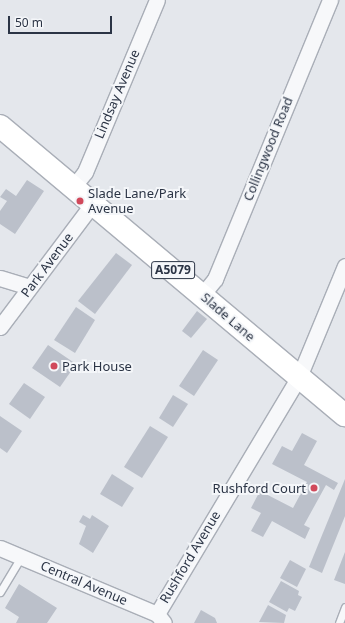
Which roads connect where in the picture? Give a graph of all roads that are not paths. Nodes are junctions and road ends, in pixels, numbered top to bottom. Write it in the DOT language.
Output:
graph roads {
  1 [pos="157,0"];
  2 [pos="330,0"];
  3 [pos="0,126"];
  4 [pos="74,186"];
  5 [pos="94,202"];
  6 [pos="345,266"];
  7 [pos="0,278"];
  8 [pos="29,287"];
  9 [pos="202,295"];
  10 [pos="0,327"];
  11 [pos="299,377"];
  12 [pos="345,415"];
  13 [pos="0,548"];
  14 [pos="21,557"];
  15 [pos="0,592"];
  16 [pos="345,607"];
  17 [pos="160,618"];
  18 [pos="339,623"];
  1 -- 4 [label="street, Lindsay Avenue"];
  2 -- 9 [label="street, Collingwood Road"];
  3 -- 4 [label="main road, Slade Lane / A5079"];
  4 -- 5 [label="main road, Slade Lane / A5079"];
  5 -- 8 [label="street, Park Avenue"];
  5 -- 9 [label="main road, Slade Lane / A5079"];
  6 -- 11 [label="street, Rushford Avenue"];
  7 -- 8 [label="street"];
  8 -- 10 [label="street, Park Avenue"];
  9 -- 11 [label="main road, Slade Lane / A5079"];
  11 -- 12 [label="main road, Slade Lane / A5079"];
  11 -- 17 [label="street, Rushford Avenue"];
  13 -- 14 [label="street, Central Avenue"];
  14 -- 15 [label="lane"];
  14 -- 17 [label="street, Central Avenue"];
  16 -- 18 [label="lane"];
}
